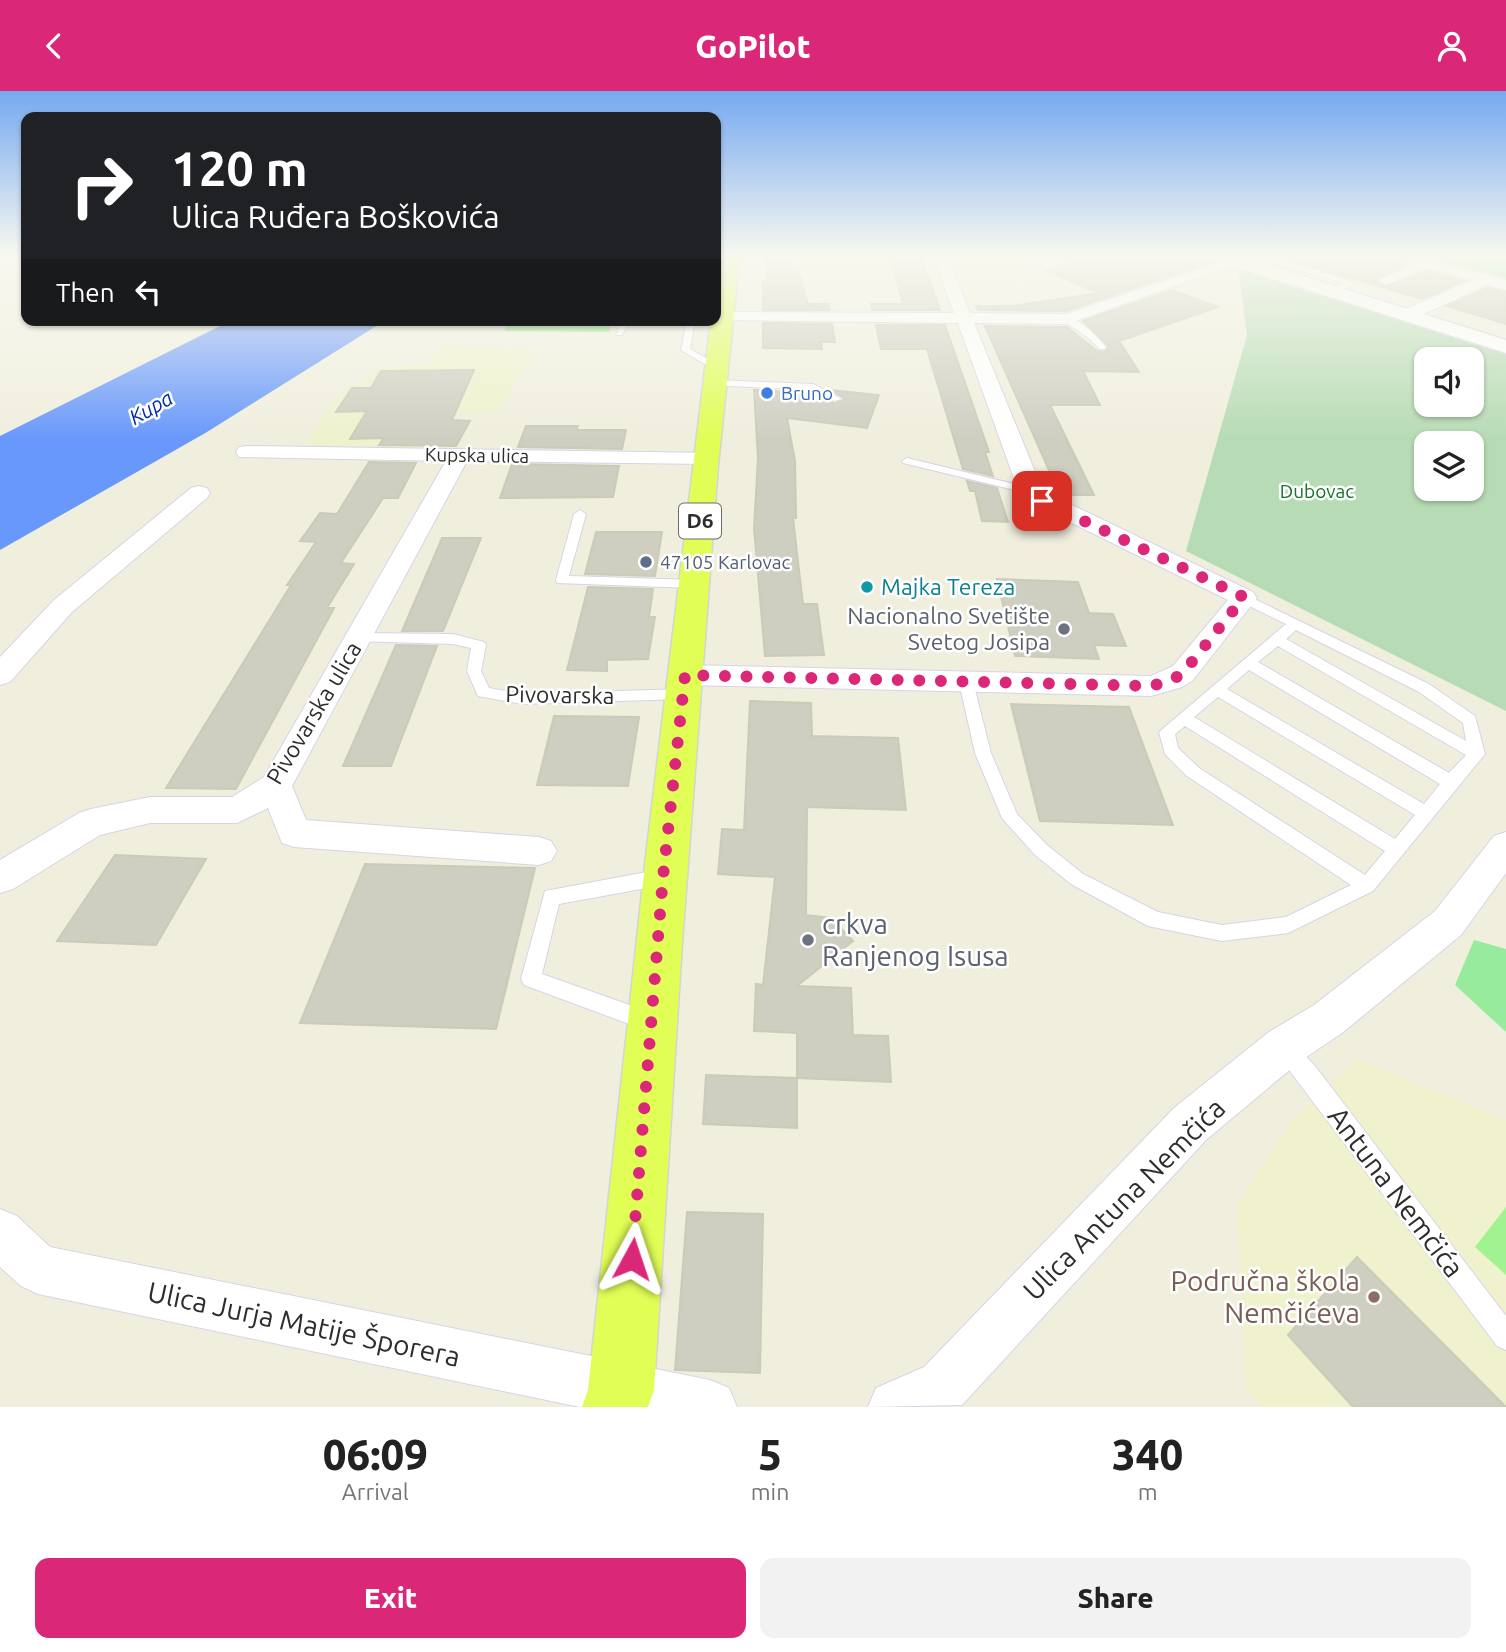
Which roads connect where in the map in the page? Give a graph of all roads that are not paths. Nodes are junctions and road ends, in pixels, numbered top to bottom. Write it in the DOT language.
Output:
graph roads {
  1 [pos="912,316"];
  2 [pos="1075,316"];
  3 [pos="1416,316"];
  4 [pos="965,319"];
  5 [pos="1067,319"];
  6 [pos="623,326"];
  7 [pos="690,326"];
  8 [pos="719,326"];
  9 [pos="619,333"];
  10 [pos="1102,347"];
  11 [pos="1506,347"];
  12 [pos="716,375"];
  13 [pos="837,400"];
  14 [pos="247,452"];
  15 [pos="460,455"];
  16 [pos="707,458"];
  17 [pos="907,461"];
  18 [pos="1031,491"];
  19 [pos="199,493"];
  20 [pos="580,515"];
  21 [pos="693,584"];
  22 [pos="1244,597"];
  23 [pos="1296,623"];
  24 [pos="358,638"];
  25 [pos="1278,640"];
  26 [pos="1250,664"];
  27 [pos="0,675"];
  28 [pos="966,682"];
  29 [pos="684,685"];
  30 [pos="1217,690"];
  31 [pos="1184,718"];
  32 [pos="1478,754"];
  33 [pos="1451,782"];
  34 [pos="276,786"];
  35 [pos="1427,814"];
  36 [pos="1506,846"];
  37 [pos="1398,850"];
  38 [pos="539,851"];
  39 [pos="663,877"];
  40 [pos="0,878"];
  41 [pos="1367,886"];
  42 [pos="652,1022"];
  43 [pos="1284,1047"];
  44 [pos="0,1233"];
  45 [pos="1506,1338"];
  46 [pos="618,1399"];
  47 [pos="710,1407"];
  48 [pos="895,1407"];
  1 -- 4 [label="street"];
  2 -- 5 [label="street"];
  3 -- 11 [label="main road"];
  4 -- 5 [label="street"];
  4 -- 18 [label="street"];
  5 -- 10 [label="lane"];
  6 -- 9 [label="lane"];
  7 -- 12 [label="lane"];
  8 -- 12 [label="main road, D6"];
  12 -- 13 [label="lane"];
  12 -- 16 [label="main road, D6"];
  14 -- 15 [label="street, Kupska ulica"];
  15 -- 16 [label="street, Kupska ulica"];
  15 -- 24 [label="street, Pivovarska ulica"];
  16 -- 21 [label="main road, D6"];
  17 -- 18 [label="lane"];
  18 -- 22 [label="street"];
  19 -- 27 [label="street"];
  20 -- 21 [label="lane"];
  21 -- 29 [label="main road, D6"];
  22 -- 23 [label="lane"];
  22 -- 28 [label="street"];
  23 -- 25 [label="lane"];
  23 -- 32 [label="lane"];
  24 -- 29 [label="lane, Pivovarska"];
  24 -- 34 [label="street, Pivovarska ulica"];
  25 -- 26 [label="lane"];
  25 -- 32 [label="lane"];
  26 -- 30 [label="lane"];
  26 -- 33 [label="lane"];
  28 -- 29 [label="street"];
  28 -- 41 [label="lane"];
  29 -- 39 [label="main road, D6"];
  30 -- 31 [label="lane"];
  30 -- 35 [label="lane"];
  31 -- 37 [label="lane"];
  31 -- 41 [label="lane"];
  32 -- 33 [label="lane"];
  33 -- 35 [label="lane"];
  34 -- 38 [label="street"];
  34 -- 40 [label="street, Pivovarska ulica"];
  35 -- 37 [label="lane"];
  36 -- 43 [label="street, Ulica Antuna Nemčića"];
  37 -- 41 [label="lane"];
  39 -- 42 [label="main road, D6"];
  39 -- 42 [label="lane"];
  42 -- 46 [label="main road, D6"];
  43 -- 45 [label="lane, Antuna Nemčića"];
  43 -- 48 [label="street, Ulica Antuna Nemčića"];
  44 -- 46 [label="street, Ulica Jurja Matije Šporera"];
  46 -- 47 [label="street"];
}
